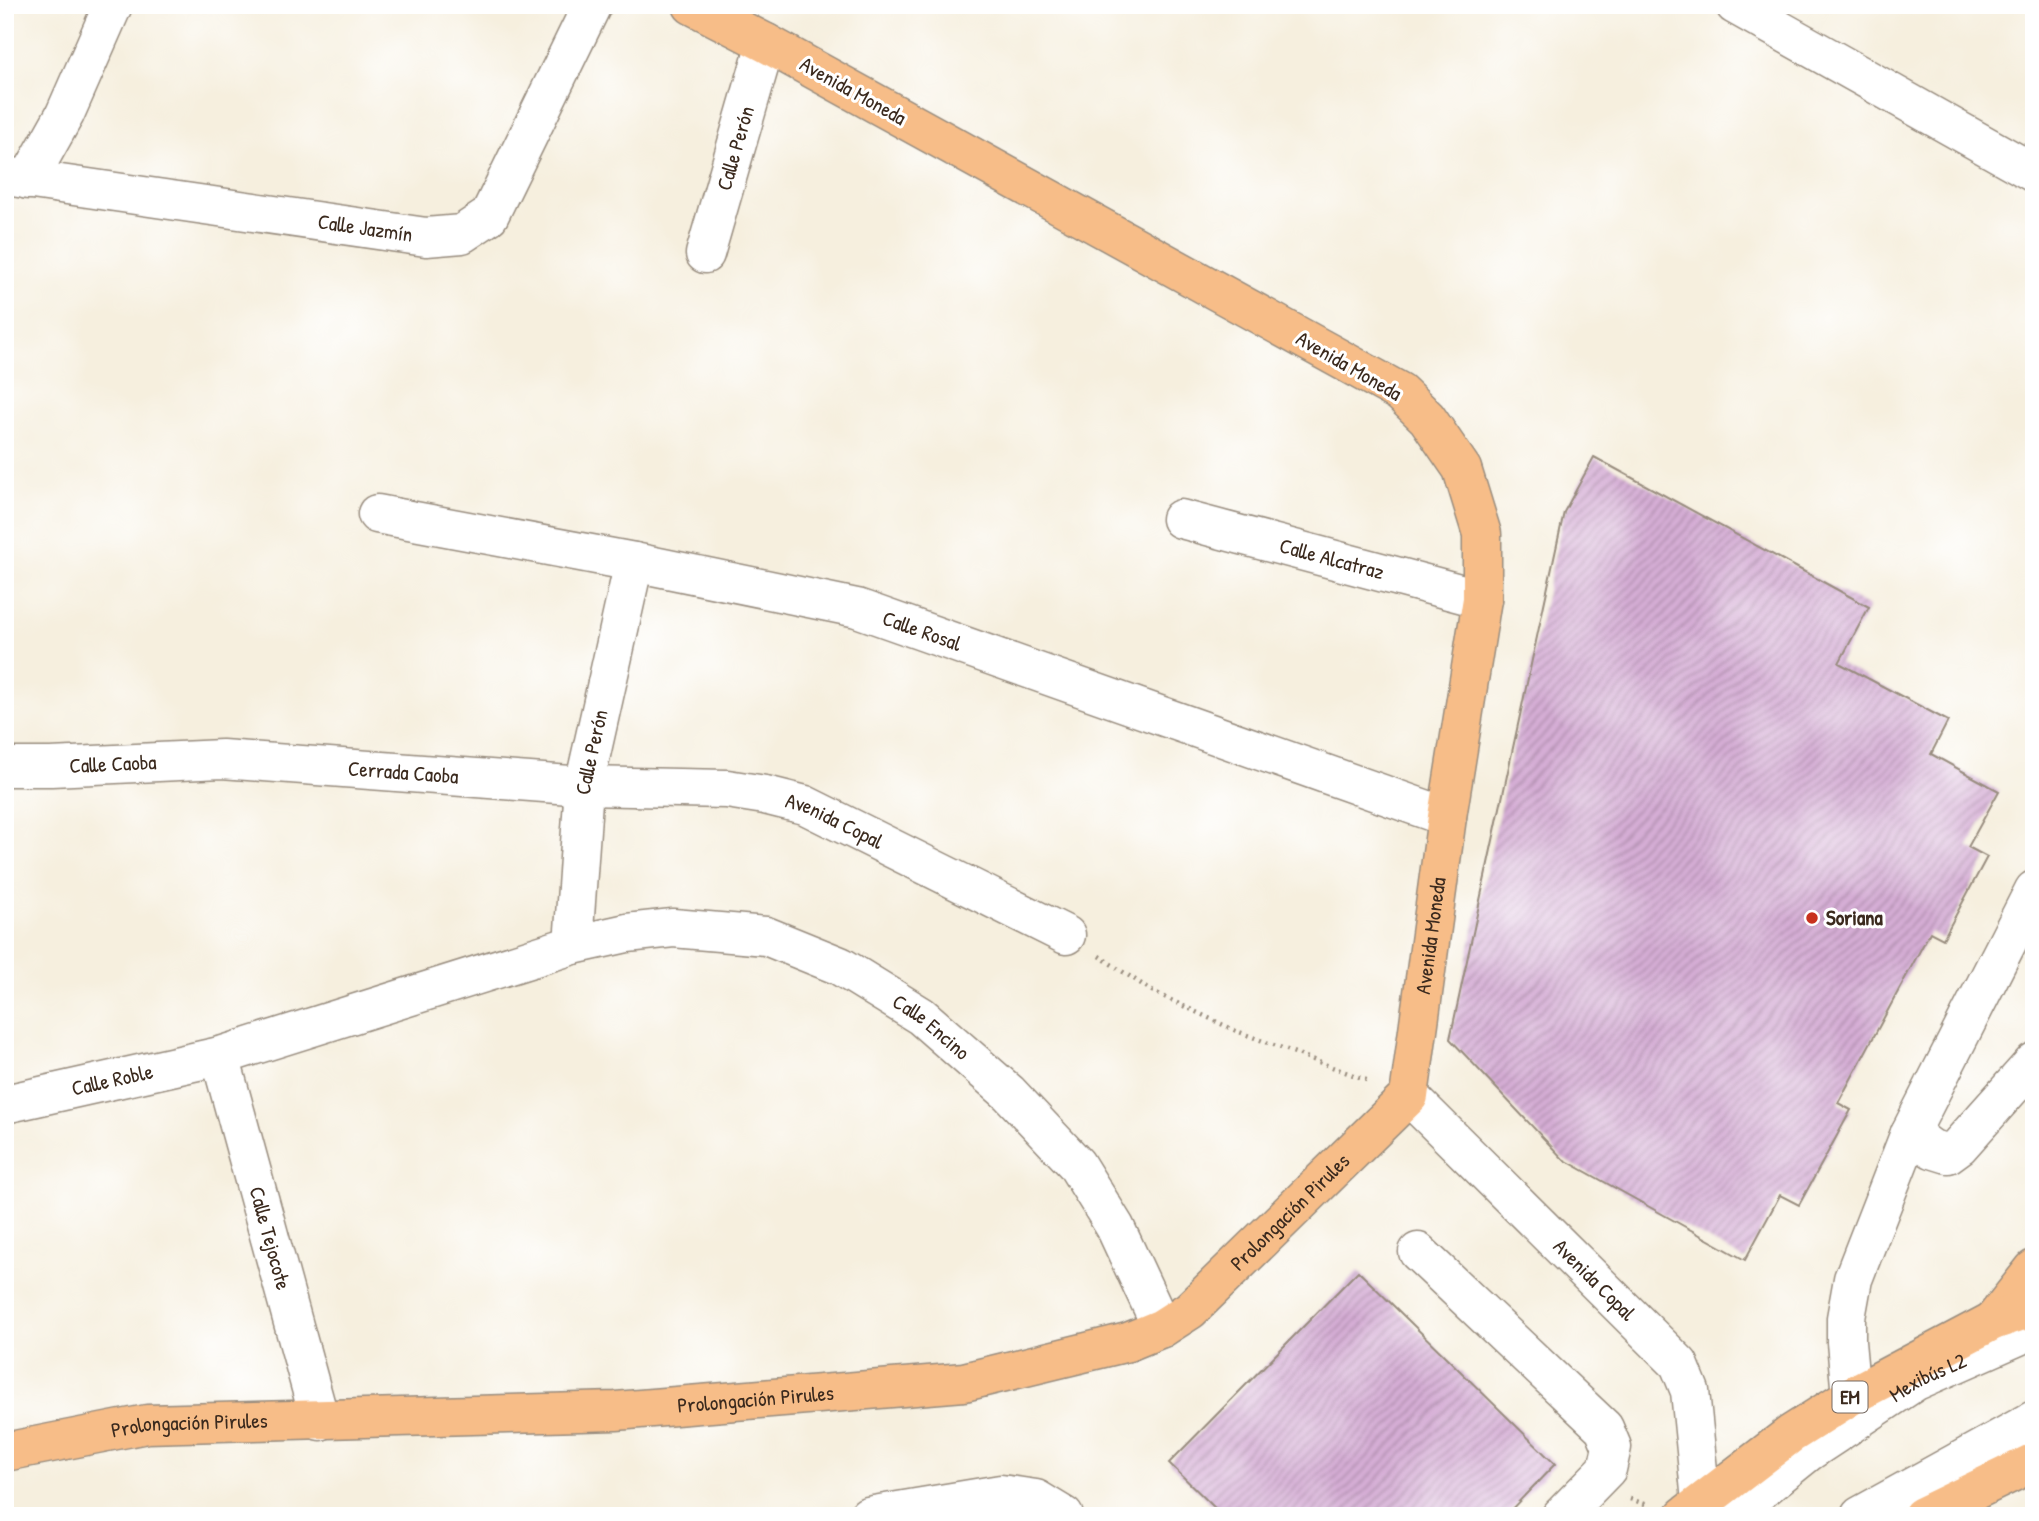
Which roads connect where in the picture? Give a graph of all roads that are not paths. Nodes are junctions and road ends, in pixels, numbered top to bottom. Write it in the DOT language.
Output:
graph roads {
  1 [pos="113,5"];
  2 [pos="592,5"];
  3 [pos="692,5"];
  4 [pos="1735,5"];
  5 [pos="766,43"];
  6 [pos="2034,173"];
  7 [pos="17,178"];
  8 [pos="705,254"];
  9 [pos="377,514"];
  10 [pos="1181,519"];
  11 [pos="634,562"];
  12 [pos="1482,599"];
  13 [pos="222,759"];
  14 [pos="5,766"];
  15 [pos="584,786"];
  16 [pos="1447,817"];
  17 [pos="2034,890"];
  18 [pos="1066,935"];
  19 [pos="573,945"];
  20 [pos="220,1056"];
  21 [pos="2034,1062"];
  22 [pos="1409,1096"];
  23 [pos="5,1104"];
  24 [pos="1910,1133"];
  25 [pos="1418,1252"];
  26 [pos="2034,1269"];
  27 [pos="2034,1307"];
  28 [pos="1993,1321"];
  29 [pos="1162,1328"];
  30 [pos="2034,1329"];
  31 [pos="1851,1396"];
  32 [pos="2034,1420"];
  33 [pos="320,1421"];
  34 [pos="5,1452"];
  35 [pos="2034,1462"];
  36 [pos="1705,1511"];
  37 [pos="868,1516"];
  38 [pos="1064,1516"];
  39 [pos="1561,1516"];
  40 [pos="1860,1516"];
  41 [pos="1922,1516"];
  1 -- 7 [label="street"];
  2 -- 7 [label="street, Calle Jazmín"];
  3 -- 5 [label="main road, Avenida Moneda"];
  4 -- 6 [label="street"];
  5 -- 8 [label="street, Calle Perón"];
  5 -- 12 [label="main road, Avenida Moneda"];
  9 -- 11 [label="street, Calle Rosal"];
  10 -- 12 [label="street, Calle Alcatraz"];
  11 -- 15 [label="street, Calle Perón"];
  11 -- 16 [label="street, Calle Rosal"];
  12 -- 16 [label="main road, Avenida Moneda"];
  13 -- 14 [label="street, Calle Caoba"];
  13 -- 15 [label="street, Cerrada Caoba"];
  15 -- 18 [label="street, Avenida Copal"];
  15 -- 19 [label="street, Calle Perón"];
  16 -- 22 [label="main road, Avenida Moneda"];
  17 -- 24 [label="street"];
  19 -- 20 [label="street, Calle Encino"];
  19 -- 29 [label="street, Calle Encino"];
  20 -- 23 [label="street, Calle Roble"];
  20 -- 33 [label="street, Calle Tejocote"];
  21 -- 24 [label="street"];
  22 -- 29 [label="main road, Prolongación Pirules"];
  22 -- 36 [label="street, Avenida Copal"];
  24 -- 31 [label="street"];
  25 -- 39 [label="street"];
  26 -- 28 [label="main road"];
  27 -- 28 [label="main road, EM"];
  28 -- 31 [label="main road, EM"];
  29 -- 33 [label="main road, Prolongación Pirules"];
  30 -- 36 [label="street, Mexibús L2"];
  31 -- 36 [label="main road, EM"];
  32 -- 40 [label="street"];
  33 -- 34 [label="main road, Prolongación Pirules"];
  35 -- 41 [label="main road"];
  37 -- 38 [label="street"];
}
